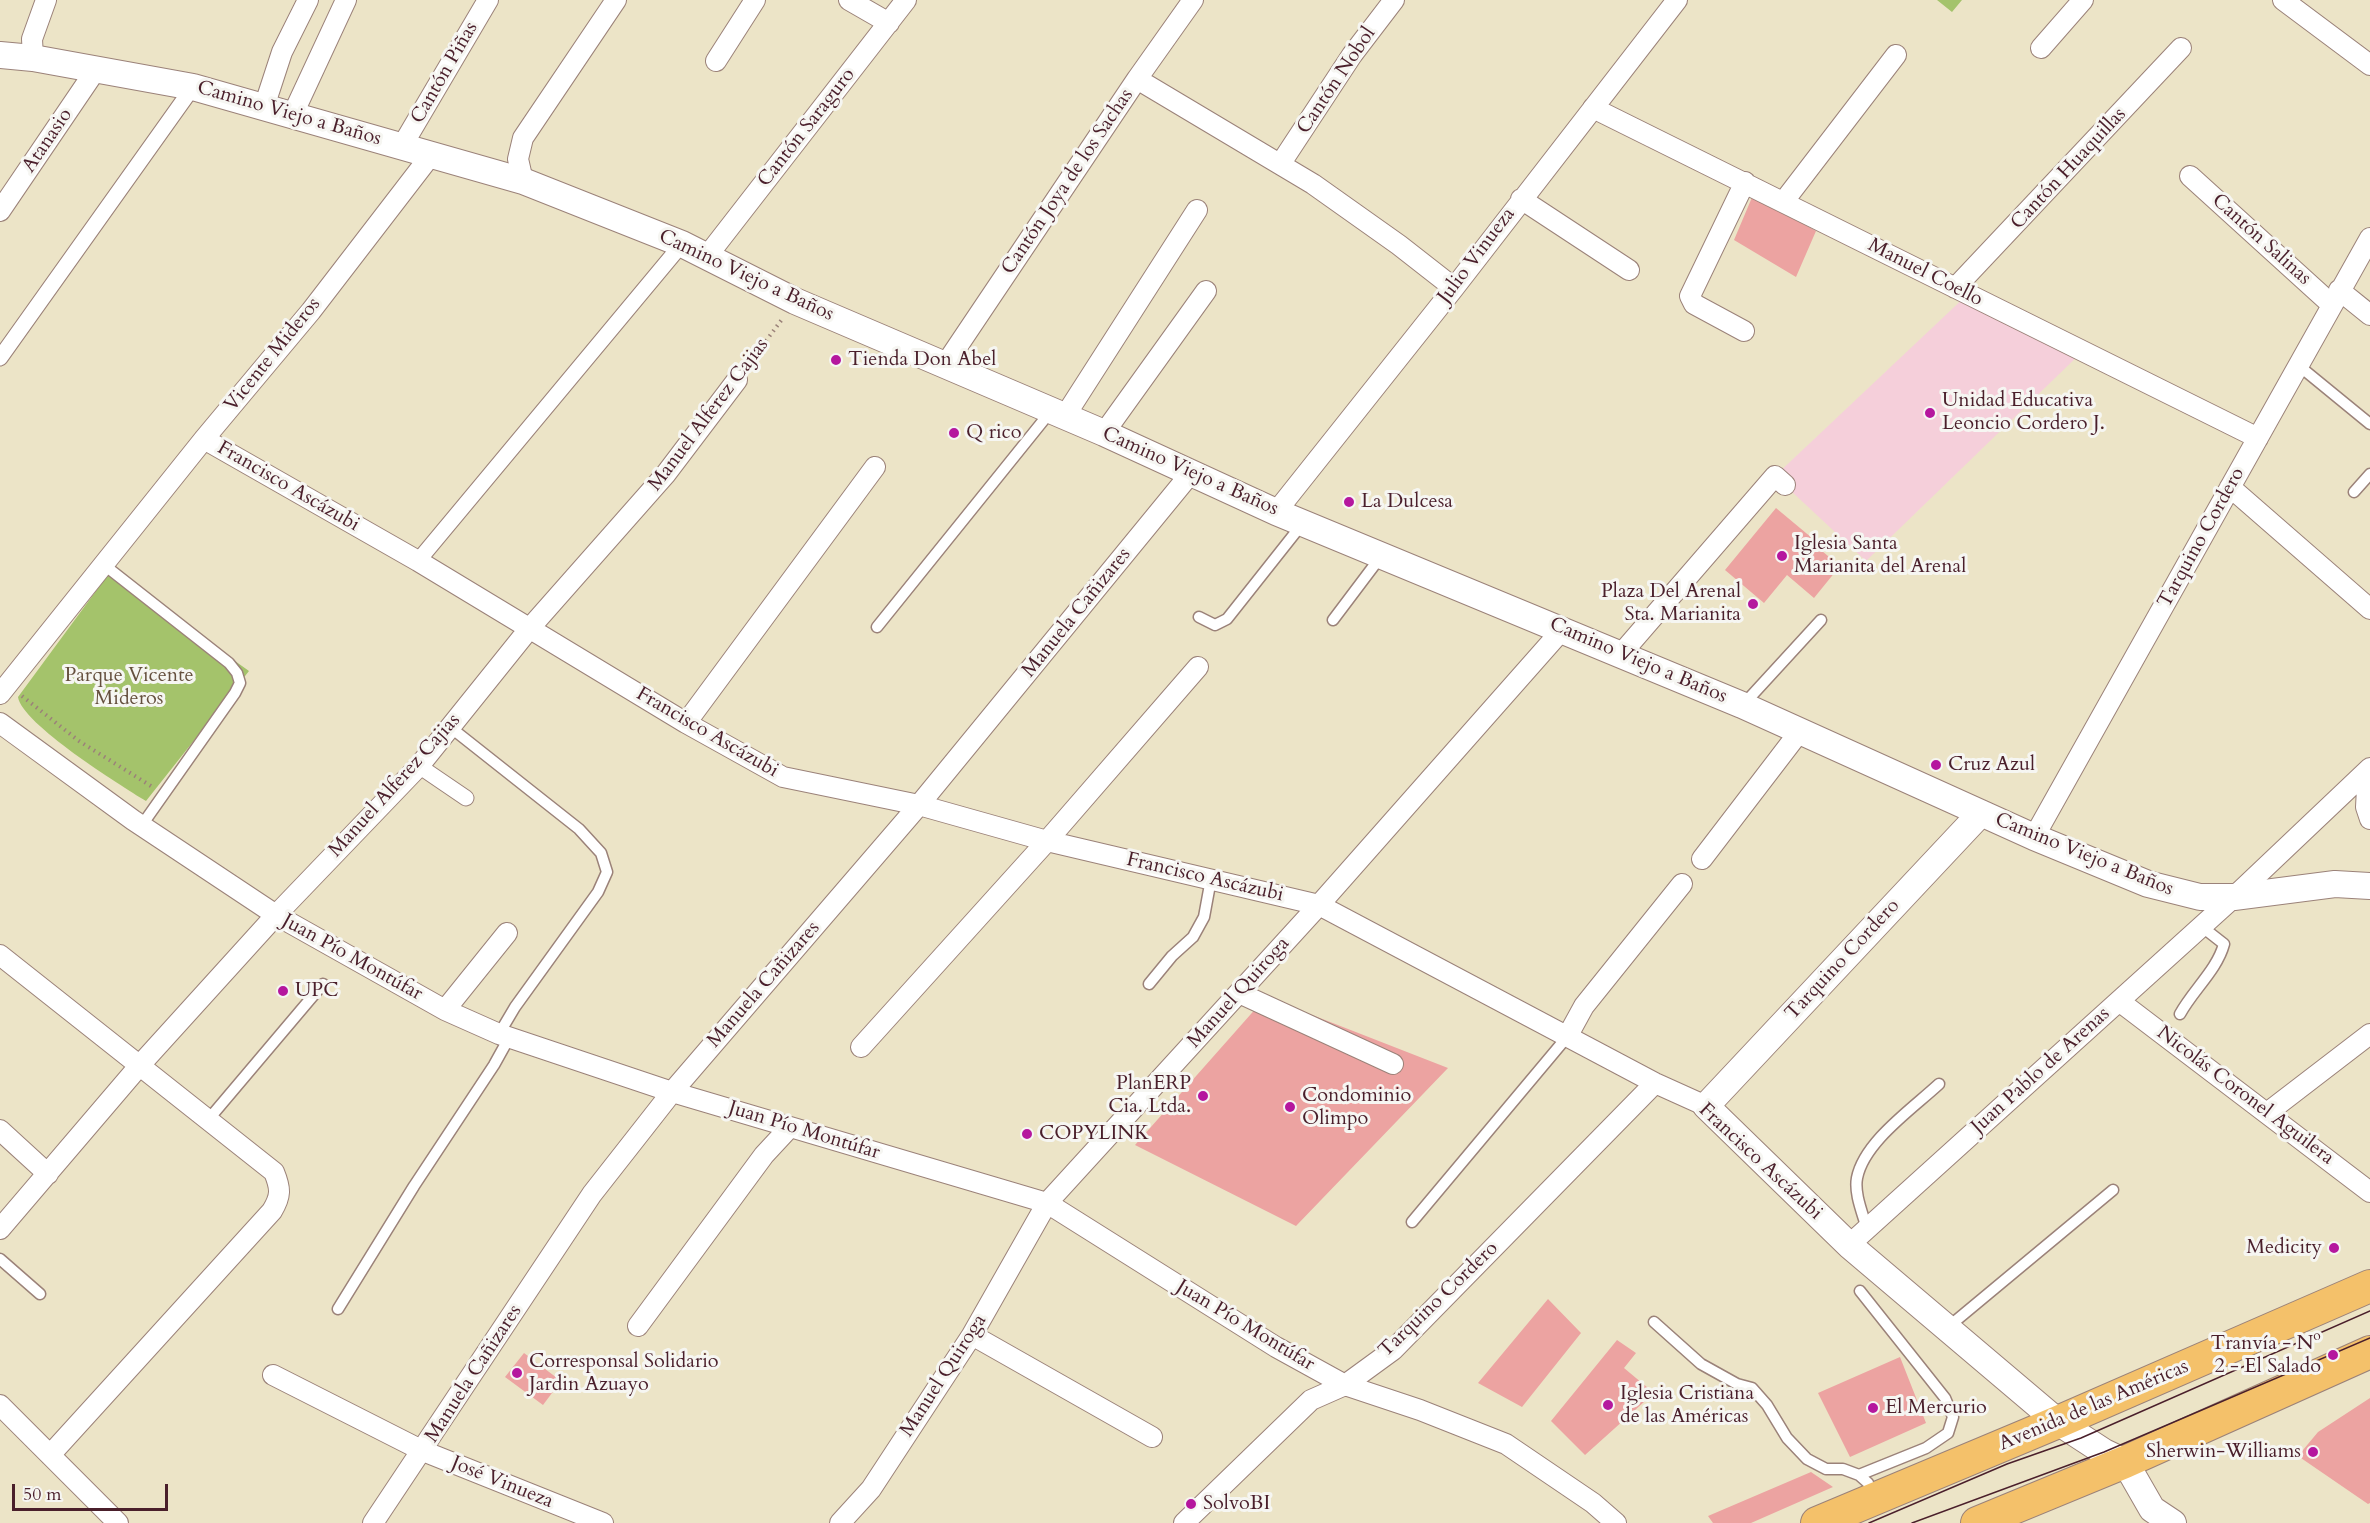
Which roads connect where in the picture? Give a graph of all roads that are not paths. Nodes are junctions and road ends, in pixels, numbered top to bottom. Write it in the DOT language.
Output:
graph roads {
  1 [pos="46,0"];
  2 [pos="308,0"];
  3 [pos="346,0"];
  4 [pos="488,0"];
  5 [pos="616,0"];
  6 [pos="755,0"];
  7 [pos="849,0"];
  8 [pos="906,0"];
  9 [pos="1193,0"];
  10 [pos="1394,0"];
  11 [pos="1677,0"];
  12 [pos="2083,0"];
  13 [pos="2283,0"];
  14 [pos="889,22"];
  15 [pos="2041,48"];
  16 [pos="2181,48"];
  17 [pos="0,55"];
  18 [pos="1896,55"];
  19 [pos="33,58"];
  20 [pos="716,61"];
  21 [pos="2370,65"];
  22 [pos="95,71"];
  23 [pos="1137,79"];
  24 [pos="193,87"];
  25 [pos="264,108"];
  26 [pos="1593,108"];
  27 [pos="293,114"];
  28 [pos="402,146"];
  29 [pos="431,155"];
  30 [pos="1281,164"];
  31 [pos="2190,176"];
  32 [pos="523,181"];
  33 [pos="1745,182"];
  34 [pos="1521,200"];
  35 [pos="1784,201"];
  36 [pos="1197,210"];
  37 [pos="0,211"];
  38 [pos="2370,238"];
  39 [pos="682,244"];
  40 [pos="708,255"];
  41 [pos="1629,270"];
  42 [pos="1454,288"];
  43 [pos="1955,288"];
  44 [pos="1206,291"];
  45 [pos="2335,297"];
  46 [pos="2370,315"];
  47 [pos="1744,331"];
  48 [pos="0,358"];
  49 [pos="945,365"];
  50 [pos="2298,365"];
  51 [pos="737,380"];
  52 [pos="1058,414"];
  53 [pos="2370,424"];
  54 [pos="1104,433"];
  55 [pos="2258,438"];
  56 [pos="204,439"];
  57 [pos="875,467"];
  58 [pos="1191,473"];
  59 [pos="2370,474"];
  60 [pos="1785,485"];
  61 [pos="2230,487"];
  62 [pos="2354,492"];
  63 [pos="1276,512"];
  64 [pos="1303,523"];
  65 [pos="1382,555"];
  66 [pos="418,561"];
  67 [pos="103,564"];
  68 [pos="2370,609"];
  69 [pos="1199,617"];
  70 [pos="1333,620"];
  71 [pos="1821,620"];
  72 [pos="877,627"];
  73 [pos="529,629"];
  74 [pos="1562,630"];
  75 [pos="1621,654"];
  76 [pos="1198,667"];
  77 [pos="0,694"];
  78 [pos="1743,705"];
  79 [pos="0,723"];
  80 [pos="686,723"];
  81 [pos="450,727"];
  82 [pos="1800,731"];
  83 [pos="419,766"];
  84 [pos="2369,769"];
  85 [pos="466,798"];
  86 [pos="919,805"];
  87 [pos="1981,813"];
  88 [pos="2370,819"];
  89 [pos="142,825"];
  90 [pos="2034,837"];
  91 [pos="1047,841"];
  92 [pos="1702,859"];
  93 [pos="1211,879"];
  94 [pos="1682,884"];
  95 [pos="2370,886"];
  96 [pos="2234,897"];
  97 [pos="1319,905"];
  98 [pos="276,915"];
  99 [pos="2201,926"];
  100 [pos="507,933"];
  101 [pos="0,955"];
  102 [pos="323,984"];
  103 [pos="1149,984"];
  104 [pos="1239,993"];
  105 [pos="2119,1001"];
  106 [pos="445,1010"];
  107 [pos="2180,1014"];
  108 [pos="2370,1034"];
  109 [pos="504,1036"];
  110 [pos="1567,1037"];
  111 [pos="861,1047"];
  112 [pos="1393,1064"];
  113 [pos="140,1065"];
  114 [pos="1654,1083"];
  115 [pos="1939,1084"];
  116 [pos="672,1092"];
  117 [pos="1706,1106"];
  118 [pos="2267,1113"];
  119 [pos="208,1120"];
  120 [pos="790,1127"];
  121 [pos="0,1130"];
  122 [pos="48,1174"];
  123 [pos="2113,1190"];
  124 [pos="2370,1192"];
  125 [pos="1047,1203"];
  126 [pos="1412,1222"];
  127 [pos="0,1227"];
  128 [pos="1858,1237"];
  129 [pos="0,1259"];
  130 [pos="2370,1286"];
  131 [pos="1860,1291"];
  132 [pos="40,1294"];
  133 [pos="338,1309"];
  134 [pos="1654,1322"];
  135 [pos="638,1326"];
  136 [pos="1947,1328"];
  137 [pos="972,1335"];
  138 [pos="2370,1352"];
  139 [pos="273,1376"];
  140 [pos="1345,1385"];
  141 [pos="0,1405"];
  142 [pos="2058,1422"];
  143 [pos="1152,1437"];
  144 [pos="423,1451"];
  145 [pos="50,1455"];
  146 [pos="1931,1461"];
  147 [pos="2125,1462"];
  148 [pos="1866,1487"];
  149 [pos="2155,1518"];
  150 [pos="118,1523"];
  151 [pos="373,1523"];
  152 [pos="603,1523"];
  153 [pos="840,1523"];
  154 [pos="1184,1523"];
  155 [pos="1616,1523"];
  156 [pos="1817,1523"];
  157 [pos="1977,1523"];
  1 -- 19 [label="street"];
  2 -- 25 [label="street"];
  3 -- 27 [label="street"];
  4 -- 28 [label="street, Cantón Piñas"];
  5 -- 32 [label="street"];
  6 -- 20 [label="street"];
  7 -- 14 [label="street"];
  8 -- 14 [label="street, Cantón Saraguro"];
  9 -- 23 [label="street, Cantón Joya de los Sachas"];
  10 -- 30 [label="street, Cantón Nobol"];
  11 -- 26 [label="street, Julio Vinueza"];
  12 -- 15 [label="street"];
  13 -- 21 [label="street"];
  14 -- 40 [label="street, Cantón Saraguro"];
  16 -- 43 [label="street, Cantón Huaquillas"];
  17 -- 19 [label="street, Camino Viejo a Baños"];
  18 -- 35 [label="street"];
  19 -- 22 [label="street, Camino Viejo a Baños"];
  22 -- 24 [label="street, Camino Viejo a Baños"];
  22 -- 37 [label="street, Atanasio"];
  23 -- 30 [label="street"];
  23 -- 49 [label="street, Cantón Joya de los Sachas"];
  24 -- 25 [label="street, Camino Viejo a Baños"];
  24 -- 48 [label="street"];
  25 -- 27 [label="street, Camino Viejo a Baños"];
  26 -- 33 [label="street, Manuel Coello"];
  26 -- 34 [label="street, Julio Vinueza"];
  27 -- 28 [label="street, Camino Viejo a Baños"];
  28 -- 29 [label="street, Camino Viejo a Baños"];
  29 -- 32 [label="street, Camino Viejo a Baños"];
  29 -- 56 [label="street, Vicente Mideros"];
  30 -- 42 [label="street"];
  31 -- 45 [label="street, Cantón Salinas"];
  32 -- 39 [label="street, Camino Viejo a Baños"];
  33 -- 35 [label="street, Manuel Coello"];
  33 -- 47 [label="street"];
  34 -- 41 [label="street"];
  34 -- 42 [label="street, Julio Vinueza"];
  35 -- 43 [label="street, Manuel Coello"];
  36 -- 52 [label="street"];
  38 -- 45 [label="street, Tarquino Cordero"];
  39 -- 40 [label="street, Camino Viejo a Baños"];
  39 -- 66 [label="street"];
  40 -- 49 [label="street, Camino Viejo a Baños"];
  42 -- 63 [label="street, Julio Vinueza"];
  43 -- 55 [label="street, Manuel Coello"];
  44 -- 54 [label="street"];
  45 -- 46 [label="street, Cantón Salinas"];
  45 -- 50 [label="street, Tarquino Cordero"];
  49 -- 52 [label="street, Camino Viejo a Baños"];
  50 -- 53 [label="lane"];
  50 -- 55 [label="street, Tarquino Cordero"];
  51 -- 73 [label="street, Manuel Alferez Cajias"];
  52 -- 54 [label="street, Camino Viejo a Baños"];
  52 -- 72 [label="lane"];
  54 -- 58 [label="street, Camino Viejo a Baños"];
  55 -- 61 [label="street, Tarquino Cordero"];
  56 -- 66 [label="street, Francisco Ascázubi"];
  56 -- 67 [label="street, Vicente Mideros"];
  57 -- 80 [label="street"];
  58 -- 63 [label="street, Camino Viejo a Baños"];
  58 -- 86 [label="street, Manuela Cañizares"];
  59 -- 62 [label="lane"];
  60 -- 75 [label="street"];
  61 -- 68 [label="street"];
  61 -- 90 [label="street, Tarquino Cordero"];
  63 -- 64 [label="street, Camino Viejo a Baños"];
  64 -- 65 [label="street, Camino Viejo a Baños"];
  64 -- 69 [label="lane"];
  65 -- 70 [label="lane"];
  65 -- 74 [label="street, Camino Viejo a Baños"];
  66 -- 73 [label="street, Francisco Ascázubi"];
  67 -- 77 [label="street, Vicente Mideros"];
  67 -- 89 [label="lane"];
  71 -- 78 [label="lane"];
  73 -- 80 [label="street, Francisco Ascázubi"];
  73 -- 81 [label="street, Manuel Alferez Cajias"];
  74 -- 75 [label="street, Camino Viejo a Baños"];
  74 -- 97 [label="street, Manuel Quiroga"];
  75 -- 78 [label="street, Camino Viejo a Baños"];
  76 -- 91 [label="street"];
  78 -- 82 [label="street, Camino Viejo a Baños"];
  79 -- 89 [label="street, Juan Pío Montúfar"];
  80 -- 86 [label="street, Francisco Ascázubi"];
  81 -- 83 [label="street, Manuel Alferez Cajias"];
  81 -- 109 [label="lane"];
  82 -- 87 [label="street, Camino Viejo a Baños"];
  82 -- 92 [label="street"];
  83 -- 85 [label="street"];
  83 -- 98 [label="street, Manuel Alferez Cajias"];
  84 -- 88 [label="street"];
  84 -- 96 [label="street, Juan Pablo de Arenas"];
  86 -- 91 [label="street, Francisco Ascázubi"];
  86 -- 116 [label="street, Manuela Cañizares"];
  87 -- 90 [label="street, Camino Viejo a Baños"];
  87 -- 117 [label="street, Tarquino Cordero"];
  89 -- 98 [label="street, Juan Pío Montúfar"];
  90 -- 96 [label="street, Camino Viejo a Baños"];
  91 -- 93 [label="street, Francisco Ascázubi"];
  91 -- 111 [label="street"];
  93 -- 97 [label="street, Francisco Ascázubi"];
  93 -- 103 [label="lane"];
  94 -- 110 [label="street"];
  95 -- 96 [label="street, Camino Viejo a Baños"];
  96 -- 99 [label="street, Juan Pablo de Arenas"];
  97 -- 104 [label="street, Manuel Quiroga"];
  97 -- 110 [label="street, Francisco Ascázubi"];
  98 -- 106 [label="street, Juan Pío Montúfar"];
  98 -- 113 [label="street, Manuel Alferez Cajias"];
  99 -- 105 [label="street, Juan Pablo de Arenas"];
  99 -- 107 [label="lane"];
  100 -- 106 [label="street"];
  101 -- 113 [label="street"];
  102 -- 119 [label="lane"];
  104 -- 112 [label="street"];
  104 -- 125 [label="street, Manuel Quiroga"];
  105 -- 118 [label="street, Nicolás Coronel Aguilera"];
  105 -- 128 [label="street, Juan Pablo de Arenas"];
  106 -- 109 [label="street, Juan Pío Montúfar"];
  108 -- 118 [label="street"];
  109 -- 116 [label="street, Juan Pío Montúfar"];
  109 -- 133 [label="lane"];
  110 -- 114 [label="street, Francisco Ascázubi"];
  110 -- 126 [label="lane"];
  113 -- 119 [label="street"];
  113 -- 122 [label="street, Manuel Alferez Cajias"];
  114 -- 117 [label="street, Francisco Ascázubi"];
  114 -- 140 [label="street, Tarquino Cordero"];
  115 -- 128 [label="lane"];
  116 -- 120 [label="street, Juan Pío Montúfar"];
  116 -- 144 [label="street, Manuela Cañizares"];
  117 -- 128 [label="street, Francisco Ascázubi"];
  118 -- 124 [label="street, Nicolás Coronel Aguilera"];
  119 -- 145 [label="street"];
  120 -- 125 [label="street, Juan Pío Montúfar"];
  120 -- 135 [label="street"];
  121 -- 122 [label="street"];
  122 -- 127 [label="street, Manuel Alferez Cajias"];
  123 -- 136 [label="lane"];
  125 -- 137 [label="street, Manuel Quiroga"];
  125 -- 140 [label="street, Juan Pío Montúfar"];
  128 -- 136 [label="street, Francisco Ascázubi"];
  129 -- 132 [label="lane"];
  130 -- 142 [label="main road, Avenida de las Américas"];
  131 -- 146 [label="lane"];
  134 -- 148 [label="lane"];
  136 -- 142 [label="street, Francisco Ascázubi"];
  137 -- 143 [label="street"];
  137 -- 153 [label="street, Manuel Quiroga"];
  138 -- 147 [label="main road"];
  139 -- 144 [label="street, José Vinueza"];
  140 -- 154 [label="street, Tarquino Cordero"];
  140 -- 155 [label="street, Juan Pío Montúfar"];
  141 -- 145 [label="street"];
  142 -- 146 [label="main road, Avenida de las Américas"];
  142 -- 147 [label="street, Francisco Ascázubi"];
  144 -- 151 [label="street, Manuela Cañizares"];
  144 -- 152 [label="street, José Vinueza"];
  145 -- 150 [label="street"];
  146 -- 148 [label="main road, Avenida de las Américas"];
  147 -- 149 [label="street"];
  147 -- 157 [label="main road"];
  148 -- 156 [label="main road, Avenida de las Américas"];
}
